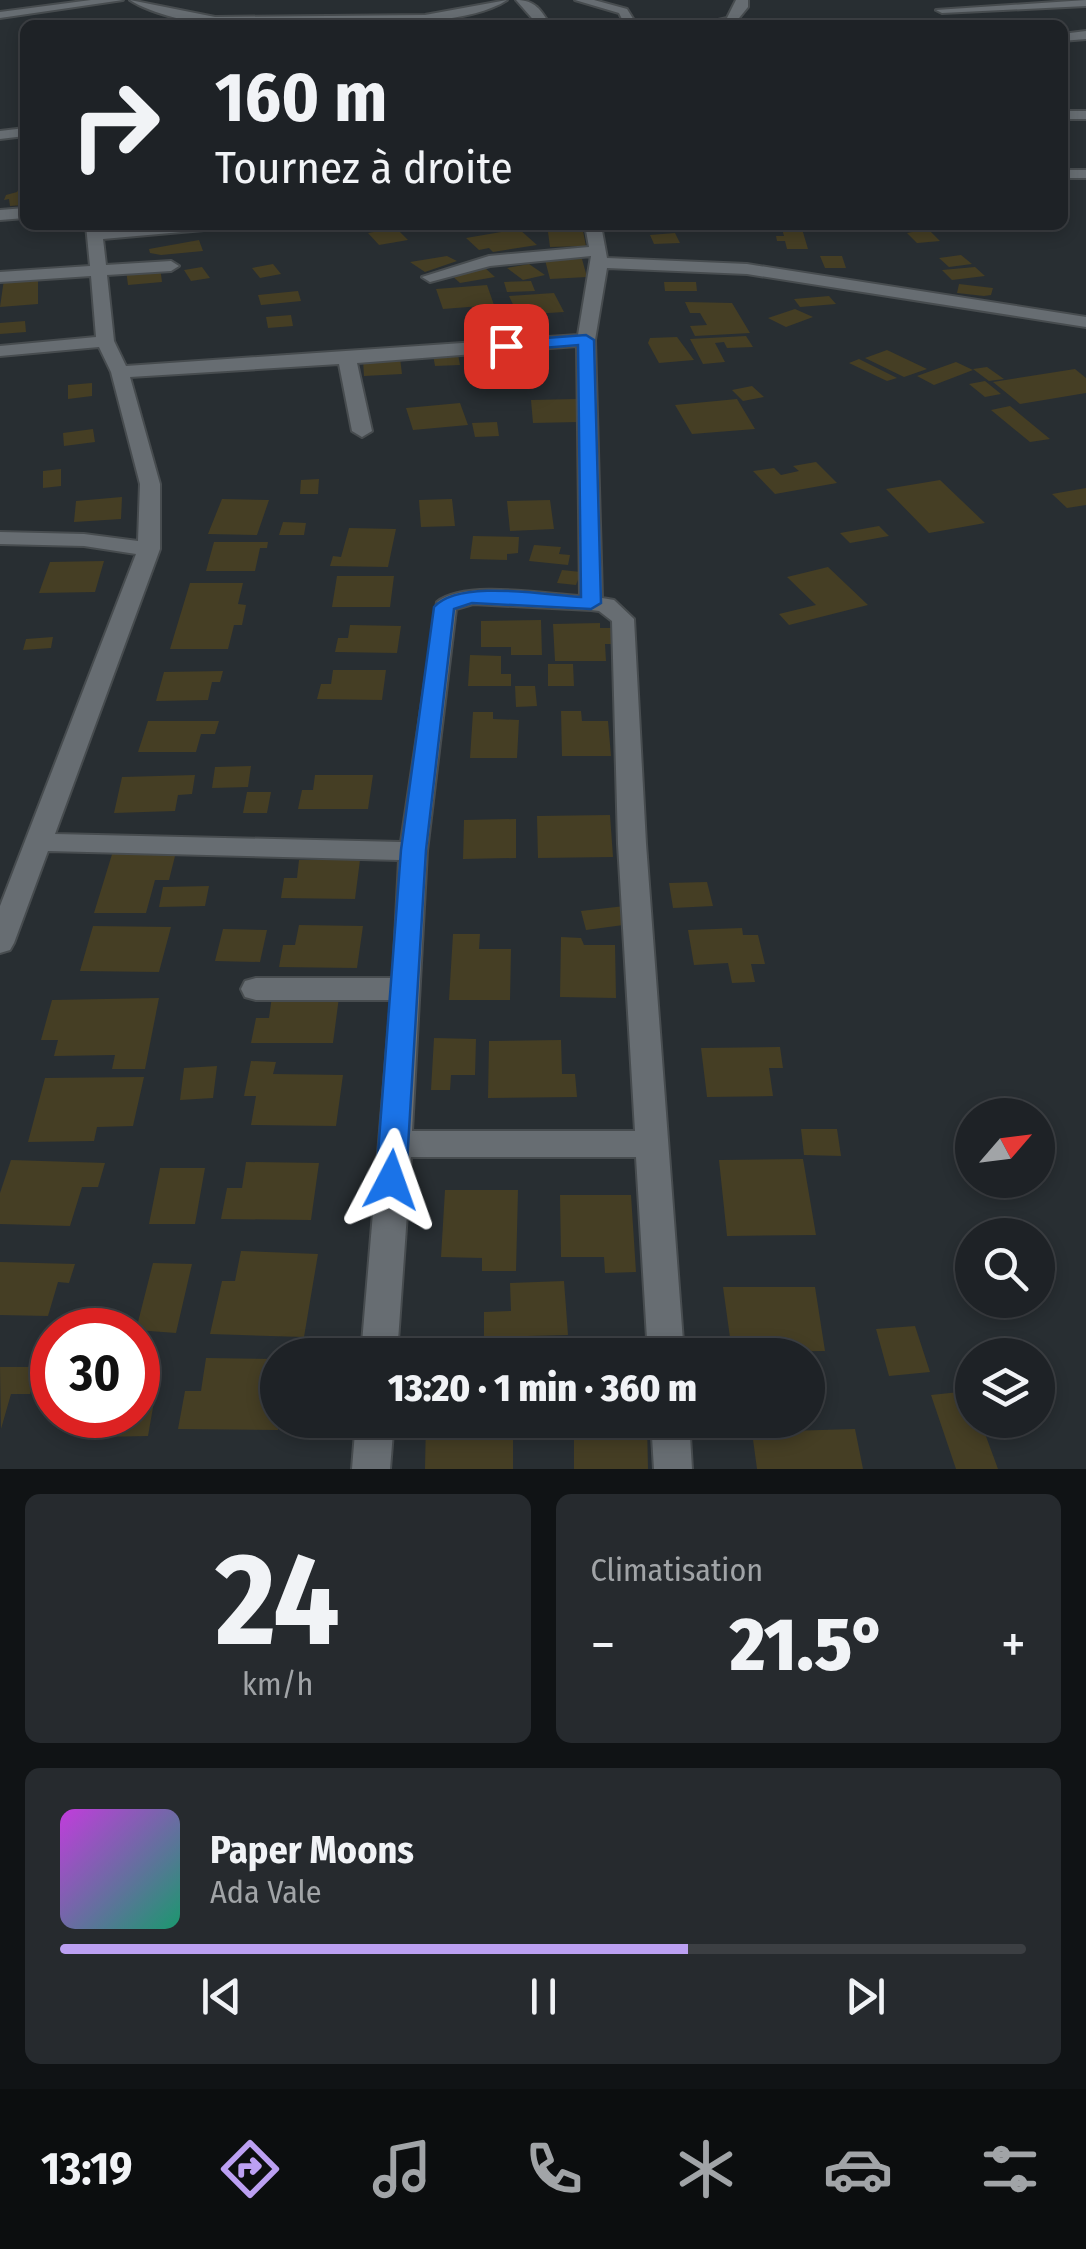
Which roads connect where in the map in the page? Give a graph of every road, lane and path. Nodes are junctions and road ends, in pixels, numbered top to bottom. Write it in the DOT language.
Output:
graph roads {
  1 [pos="117,0"];
  2 [pos="136,0"];
  3 [pos="501,0"];
  4 [pos="522,0"];
  5 [pos="580,0"];
  6 [pos="1086,4"];
  7 [pos="940,5"];
  8 [pos="86,6"];
  9 [pos="0,16"];
  10 [pos="210,20"];
  11 [pos="541,20"];
  12 [pos="628,20"];
  13 [pos="94,230"];
  14 [pos="597,246"];
  15 [pos="171,266"];
  16 [pos="98,271"];
  17 [pos="0,277"];
  18 [pos="430,277"];
  19 [pos="1086,322"];
  20 [pos="586,340"];
  21 [pos="105,341"];
  22 [pos="0,351"];
  23 [pos="347,358"];
  24 [pos="120,372"];
  25 [pos="362,431"];
  26 [pos="0,538"];
  27 [pos="149,549"];
  28 [pos="591,603"];
  29 [pos="39,842"];
  30 [pos="413,850"];
  31 [pos="0,943"];
  32 [pos="256,989"];
  33 [pos="407,989"];
  34 [pos="393,1144"];
  35 [pos="654,1144"];
  36 [pos="380,1338"];
  37 [pos="665,1338"];
  38 [pos="373,1438"];
  39 [pos="671,1438"];
  40 [pos="371,1469"];
  41 [pos="673,1469"];
  1 -- 8 [label="street"];
  2 -- 10 [label="street"];
  3 -- 10 [label="street"];
  4 -- 11 [label="street"];
  5 -- 12 [label="street"];
  6 -- 7 [label="street"];
  8 -- 9 [label="street"];
  13 -- 16 [label="street"];
  14 -- 18 [label="street"];
  14 -- 19 [label="street"];
  14 -- 20 [label="street"];
  15 -- 16 [label="street"];
  16 -- 17 [label="street"];
  16 -- 21 [label="street"];
  20 -- 23 [label="street"];
  20 -- 28 [label="street"];
  21 -- 22 [label="street"];
  21 -- 24 [label="street"];
  23 -- 24 [label="street"];
  23 -- 25 [label="street"];
  24 -- 27 [label="street"];
  26 -- 27 [label="street"];
  27 -- 29 [label="street"];
  28 -- 30 [label="street"];
  28 -- 35 [label="street"];
  29 -- 30 [label="street"];
  29 -- 31 [label="street"];
  30 -- 33 [label="street"];
  32 -- 33 [label="street"];
  33 -- 34 [label="street"];
  34 -- 35 [label="street"];
  34 -- 36 [label="street"];
  35 -- 37 [label="street"];
  38 -- 40 [label="street"];
  39 -- 41 [label="street"];
}
